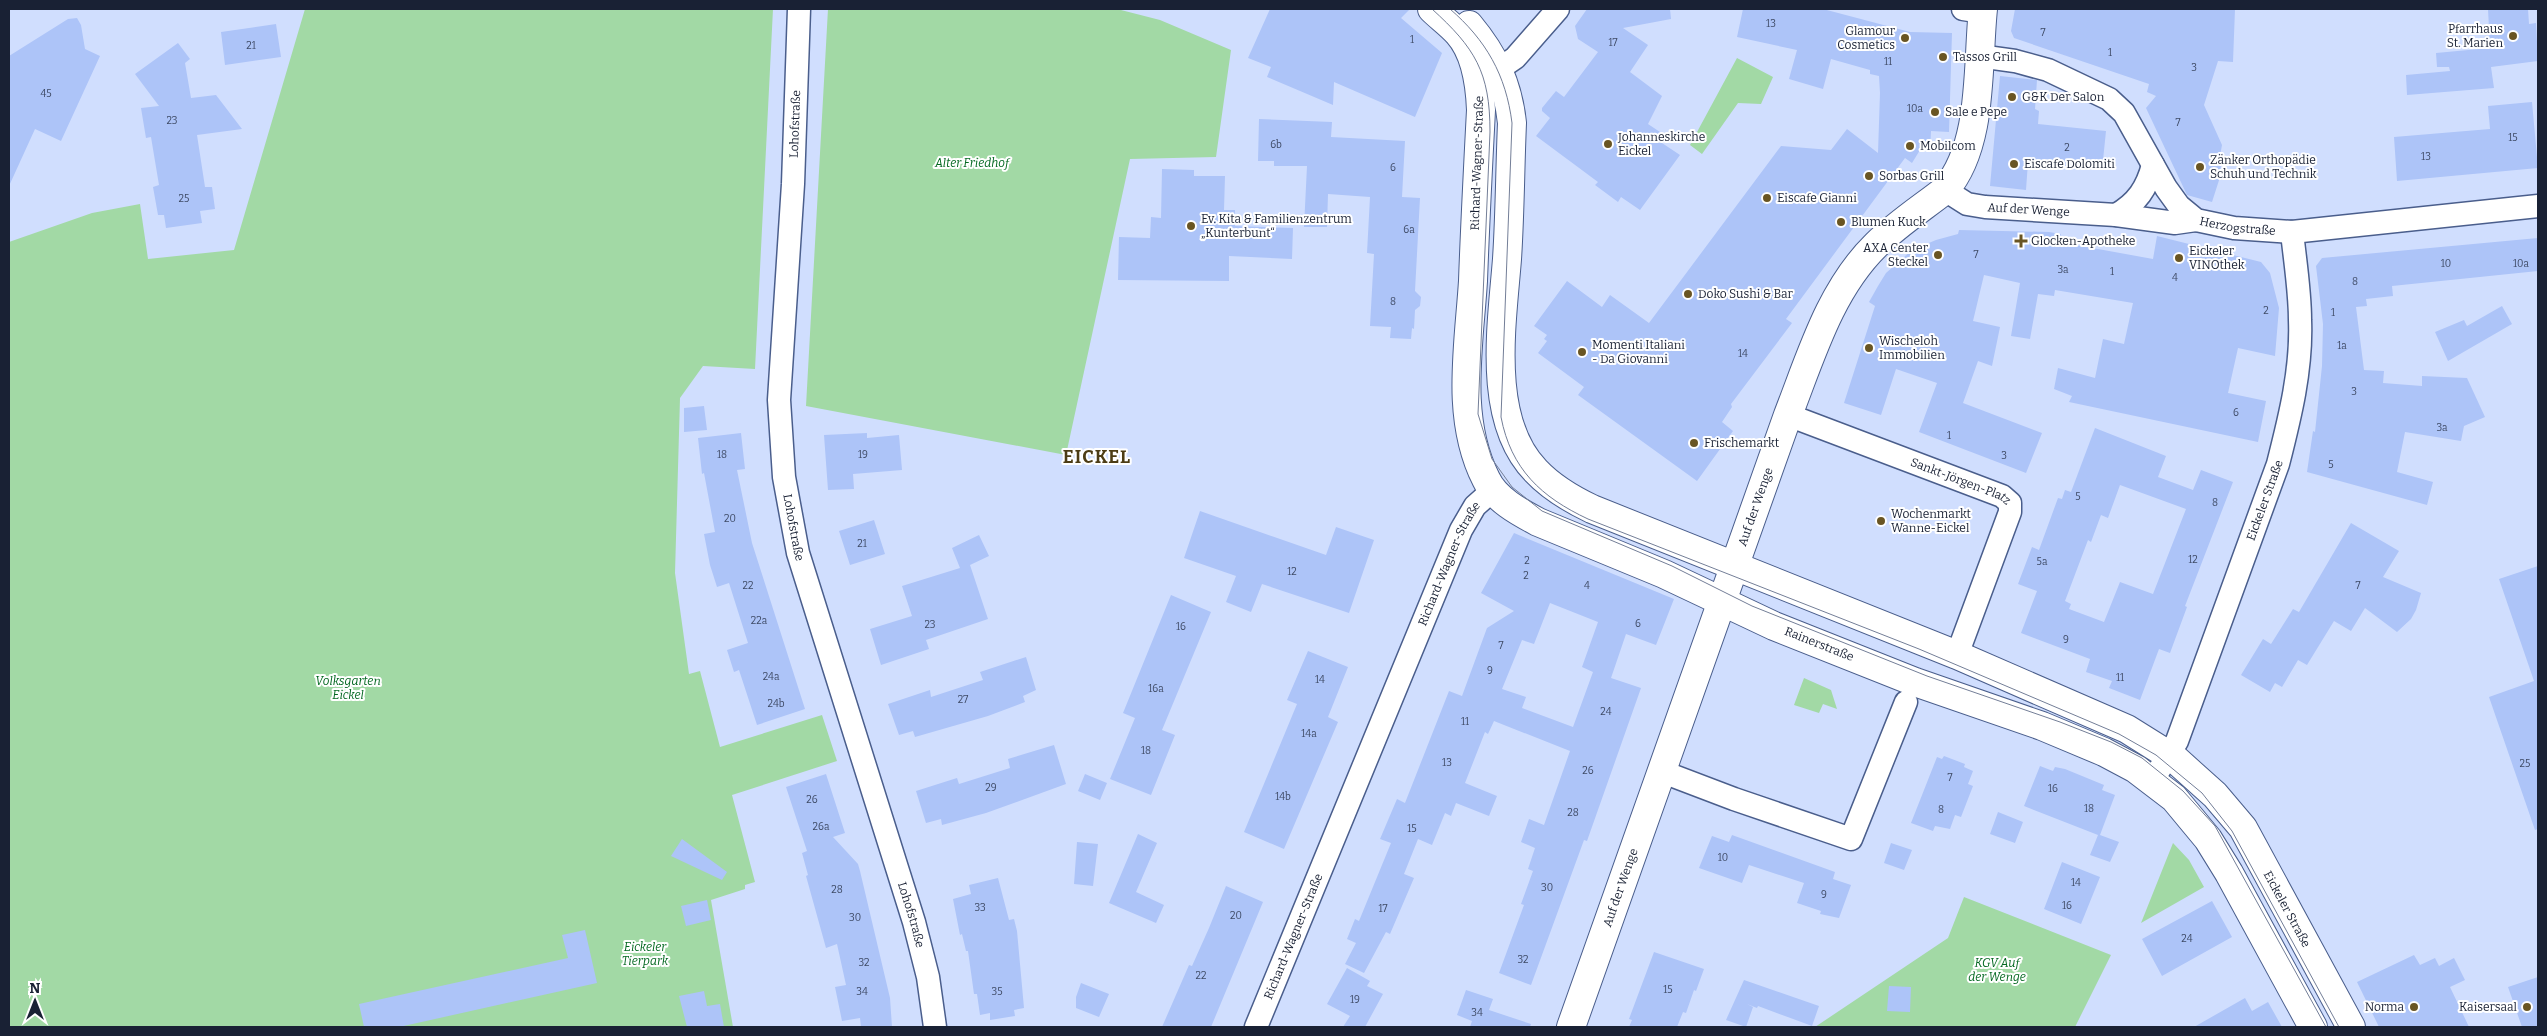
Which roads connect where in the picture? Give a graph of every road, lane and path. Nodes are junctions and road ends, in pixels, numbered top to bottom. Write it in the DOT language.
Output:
graph roads {
  1 [pos="799,9"];
  2 [pos="1432,9"];
  3 [pos="1450,9"];
  4 [pos="1558,9"];
  5 [pos="1976,10"];
  6 [pos="1979,56"];
  7 [pos="1489,75"];
  8 [pos="2153,165"];
  9 [pos="1945,190"];
  10 [pos="2538,206"];
  11 [pos="2116,215"];
  12 [pos="2196,220"];
  13 [pos="2292,232"];
  14 [pos="1788,414"];
  15 [pos="1493,490"];
  16 [pos="1736,565"];
  17 [pos="1723,602"];
  18 [pos="1957,655"];
  19 [pos="1906,702"];
  20 [pos="2170,756"];
  21 [pos="1663,772"];
  22 [pos="2153,780"];
  23 [pos="934,1027"];
  24 [pos="1256,1027"];
  25 [pos="1571,1027"];
  26 [pos="2313,1027"];
  27 [pos="2351,1027"];
  1 -- 23 [label="street, Lohofstraße"];
  2 -- 7 [label="street"];
  3 -- 7 [label="street"];
  4 -- 7 [label="street"];
  5 -- 6 [label="street"];
  6 -- 8 [label="street, Herzogstraße"];
  6 -- 9 [label="street"];
  7 -- 15 [label="street, Richard-Wagner-Straße"];
  7 -- 16 [label="street"];
  8 -- 11 [label="street"];
  8 -- 12 [label="street, Herzogstraße"];
  9 -- 11 [label="street, Auf der Wenge"];
  9 -- 14 [label="street, Auf der Wenge"];
  10 -- 13 [label="street, Herzogstraße"];
  11 -- 12 [label="street, Auf der Wenge"];
  12 -- 13 [label="street, Herzogstraße"];
  13 -- 20 [label="street, Eickeler Straße"];
  14 -- 16 [label="street, Auf der Wenge"];
  14 -- 18 [label="street, Sankt-Jörgen-Platz"];
  15 -- 17 [label="street, Rainerstraße"];
  15 -- 24 [label="street, Richard-Wagner-Straße"];
  16 -- 17 [label="street, Auf der Wenge"];
  16 -- 18 [label="street"];
  17 -- 21 [label="street, Auf der Wenge"];
  17 -- 22 [label="street, Rainerstraße"];
  18 -- 20 [label="street"];
  19 -- 21 [label="street"];
  20 -- 22 [label="street, Eickeler Straße"];
  20 -- 27 [label="street, Eickeler Straße"];
  21 -- 25 [label="street, Auf der Wenge"];
  22 -- 26 [label="street"];
}
